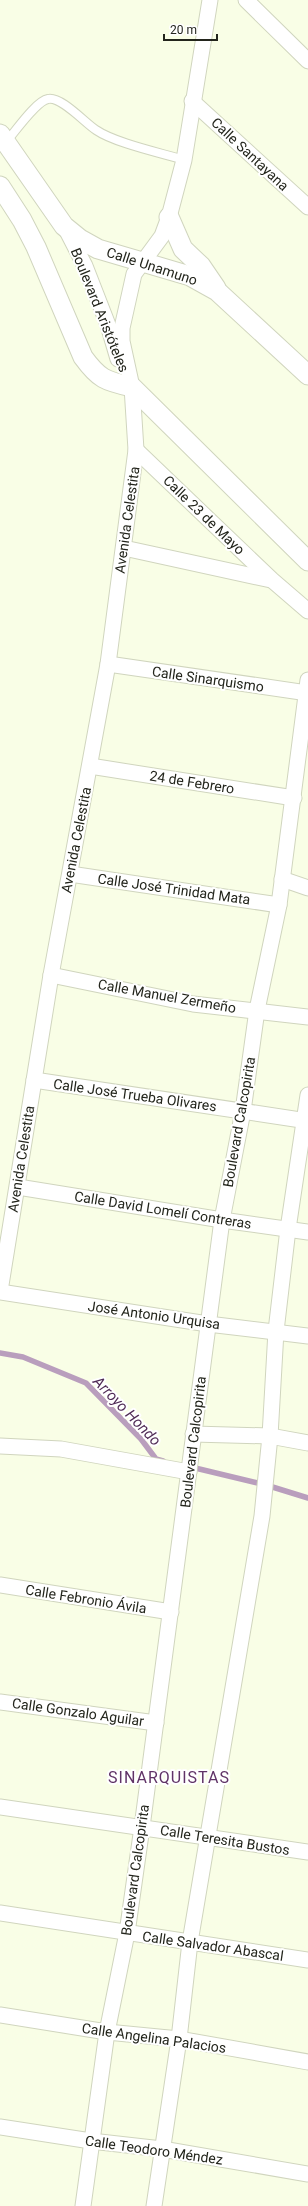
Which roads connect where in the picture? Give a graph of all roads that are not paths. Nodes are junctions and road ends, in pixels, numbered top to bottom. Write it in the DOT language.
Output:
graph roads {
  1 [pos="210,0"];
  2 [pos="246,0"];
  3 [pos="308,61"];
  4 [pos="192,101"];
  5 [pos="3,138"];
  6 [pos="184,160"];
  7 [pos="2,192"];
  8 [pos="308,207"];
  9 [pos="169,217"];
  10 [pos="64,226"];
  11 [pos="140,262"];
  12 [pos="217,290"];
  13 [pos="308,375"];
  14 [pos="132,387"];
  15 [pos="136,450"];
  16 [pos="124,548"];
  17 [pos="308,560"];
  18 [pos="272,580"];
  19 [pos="308,611"];
  20 [pos="108,664"];
  21 [pos="307,689"];
  22 [pos="90,766"];
  23 [pos="294,798"];
  24 [pos="70,874"];
  25 [pos="282,879"];
  26 [pos="308,888"];
  27 [pos="279,905"];
  28 [pos="51,975"];
  29 [pos="256,1010"];
  30 [pos="308,1017"];
  31 [pos="34,1080"];
  32 [pos="308,1095"];
  33 [pos="242,1111"];
  34 [pos="306,1121"];
  35 [pos="18,1187"];
  36 [pos="222,1220"];
  37 [pos="288,1229"];
  38 [pos="308,1232"];
  39 [pos="0,1292"];
  40 [pos="208,1324"];
  41 [pos="276,1331"];
  42 [pos="308,1336"];
  43 [pos="193,1434"];
  44 [pos="270,1436"];
  45 [pos="308,1443"];
  46 [pos="0,1446"];
  47 [pos="189,1470"];
  48 [pos="0,1585"];
  49 [pos="171,1612"];
  50 [pos="0,1702"];
  51 [pos="156,1723"];
  52 [pos="0,1807"];
  53 [pos="142,1827"];
  54 [pos="208,1839"];
  55 [pos="308,1852"];
  56 [pos="0,1913"];
  57 [pos="127,1933"];
  58 [pos="190,1942"];
  59 [pos="308,1960"];
  60 [pos="0,2015"];
  61 [pos="107,2032"];
  62 [pos="179,2039"];
  63 [pos="308,2062"];
  64 [pos="0,2127"];
  65 [pos="91,2141"];
  66 [pos="162,2149"];
  67 [pos="308,2174"];
  68 [pos="82,2206"];
  69 [pos="154,2206"];
  1 -- 4 [label="street"];
  2 -- 3 [label="street"];
  4 -- 6 [label="street"];
  4 -- 8 [label="street, Calle Santayana"];
  5 -- 6 [label="lane"];
  5 -- 10 [label="street, Boulevard Aristóteles"];
  6 -- 9 [label="street"];
  7 -- 14 [label="street, Boulevard Aristóteles"];
  9 -- 11 [label="street"];
  9 -- 12 [label="street"];
  10 -- 11 [label="street, Calle Unamuno"];
  10 -- 14 [label="street, Boulevard Aristóteles"];
  11 -- 12 [label="street, Calle Unamuno"];
  11 -- 14 [label="street, Avenida Celestita"];
  12 -- 13 [label="street, Calle Unamuno"];
  14 -- 15 [label="street, Avenida Celestita"];
  14 -- 17 [label="street, Boulevard Aristóteles"];
  15 -- 16 [label="street, Avenida Celestita"];
  15 -- 18 [label="street, Calle 23 de Mayo"];
  16 -- 18 [label="street, Calle 23 de Mayo"];
  16 -- 20 [label="street, Avenida Celestita"];
  18 -- 19 [label="street, Calle 23 de Mayo"];
  20 -- 21 [label="street, Calle Sinarquismo"];
  20 -- 22 [label="street, Avenida Celestita"];
  21 -- 23 [label="street, Boulevard Calcopirita"];
  22 -- 23 [label="street, 24 de Febrero"];
  22 -- 24 [label="street, Avenida Celestita"];
  23 -- 25 [label="street, Boulevard Calcopirita"];
  24 -- 27 [label="street, Calle José Trinidad Mata"];
  24 -- 28 [label="street, Avenida Celestita"];
  25 -- 26 [label="street"];
  25 -- 27 [label="street, Boulevard Calcopirita"];
  27 -- 29 [label="street, Boulevard Calcopirita"];
  28 -- 29 [label="street, Calle Manuel Zermeño"];
  28 -- 31 [label="street, Avenida Celestita"];
  29 -- 30 [label="street, Calle Manuel Zermeño"];
  29 -- 33 [label="street, Boulevard Calcopirita"];
  31 -- 33 [label="street, Calle José Trueba Olivares"];
  31 -- 35 [label="street, Avenida Celestita"];
  32 -- 34 [label="street"];
  33 -- 34 [label="street, Calle José Trueba Olivares"];
  33 -- 36 [label="street, Boulevard Calcopirita"];
  34 -- 37 [label="street"];
  35 -- 36 [label="street, Calle David Lomelí Contreras"];
  35 -- 39 [label="street, Avenida Celestita"];
  36 -- 37 [label="street, Calle David Lomelí Contreras"];
  36 -- 40 [label="street, Boulevard Calcopirita"];
  37 -- 38 [label="street, Calle David Lomelí Contreras"];
  37 -- 41 [label="street"];
  39 -- 40 [label="street, José Antonio Urquisa"];
  40 -- 41 [label="street, José Antonio Urquisa"];
  40 -- 43 [label="street, Boulevard Calcopirita"];
  41 -- 42 [label="street, José Antonio Urquisa"];
  41 -- 44 [label="street"];
  43 -- 44 [label="street"];
  43 -- 47 [label="street, Boulevard Calcopirita"];
  44 -- 45 [label="street"];
  44 -- 54 [label="street"];
  46 -- 47 [label="street"];
  47 -- 49 [label="street, Boulevard Calcopirita"];
  48 -- 49 [label="street, Calle Febronio Ávila"];
  49 -- 51 [label="street, Boulevard Calcopirita"];
  50 -- 51 [label="street, Calle Gonzalo Aguilar"];
  51 -- 53 [label="street, Boulevard Calcopirita"];
  52 -- 53 [label="street, Calle Teresita Bustos"];
  53 -- 54 [label="street, Calle Teresita Bustos"];
  53 -- 57 [label="street, Boulevard Calcopirita"];
  54 -- 55 [label="street, Calle Teresita Bustos"];
  54 -- 58 [label="street"];
  56 -- 57 [label="street, Calle Salvador Abascal"];
  57 -- 58 [label="street, Calle Salvador Abascal"];
  57 -- 61 [label="street, Boulevard Calcopirita"];
  58 -- 59 [label="street, Calle Salvador Abascal"];
  58 -- 62 [label="street"];
  60 -- 61 [label="street, Calle Angelina Palacios"];
  61 -- 62 [label="street, Calle Angelina Palacios"];
  61 -- 65 [label="street, Boulevard Calcopirita"];
  62 -- 63 [label="street, Calle Angelina Palacios"];
  62 -- 66 [label="street"];
  64 -- 65 [label="street, Calle Teodoro Méndez"];
  65 -- 66 [label="street, Calle Teodoro Méndez"];
  65 -- 68 [label="street, Boulevard Calcopirita"];
  66 -- 67 [label="street, Calle Teodoro Méndez"];
  66 -- 69 [label="street"];
}
